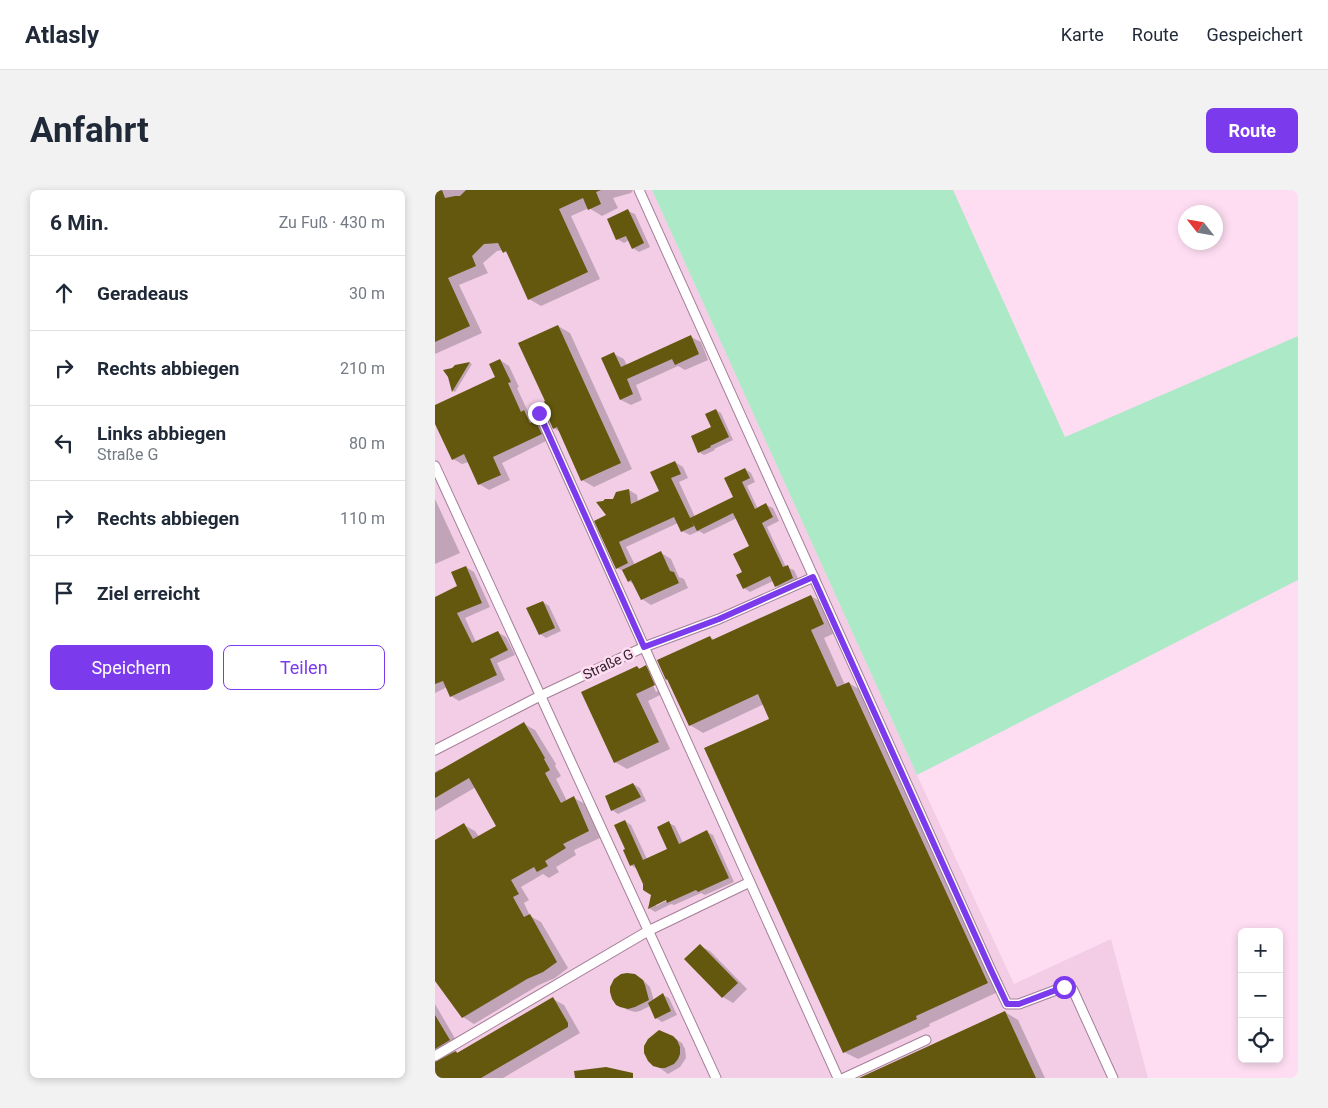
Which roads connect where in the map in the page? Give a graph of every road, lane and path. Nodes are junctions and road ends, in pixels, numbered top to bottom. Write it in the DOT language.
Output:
graph roads {
  1 [pos="639,190"];
  2 [pos="539,413"];
  3 [pos="435,466"];
  4 [pos="813,577"];
  5 [pos="644,647"];
  6 [pos="540,696"];
  7 [pos="435,750"];
  8 [pos="750,882"];
  9 [pos="648,931"];
  10 [pos="926,1040"];
  11 [pos="435,1056"];
  12 [pos="716,1078"];
  13 [pos="838,1078"];
  14 [pos="844,1078"];
  15 [pos="1113,1078"];
  1 -- 4 [label="lane"];
  2 -- 5 [label="lane"];
  3 -- 6 [label="lane"];
  4 -- 5 [label="lane, Straße G"];
  4 -- 15 [label="lane"];
  5 -- 6 [label="lane, Straße G"];
  5 -- 8 [label="lane"];
  6 -- 7 [label="lane, Straße G"];
  6 -- 9 [label="lane"];
  8 -- 9 [label="lane"];
  8 -- 13 [label="lane"];
  9 -- 11 [label="lane"];
  9 -- 12 [label="lane"];
  10 -- 14 [label="lane"];
}
